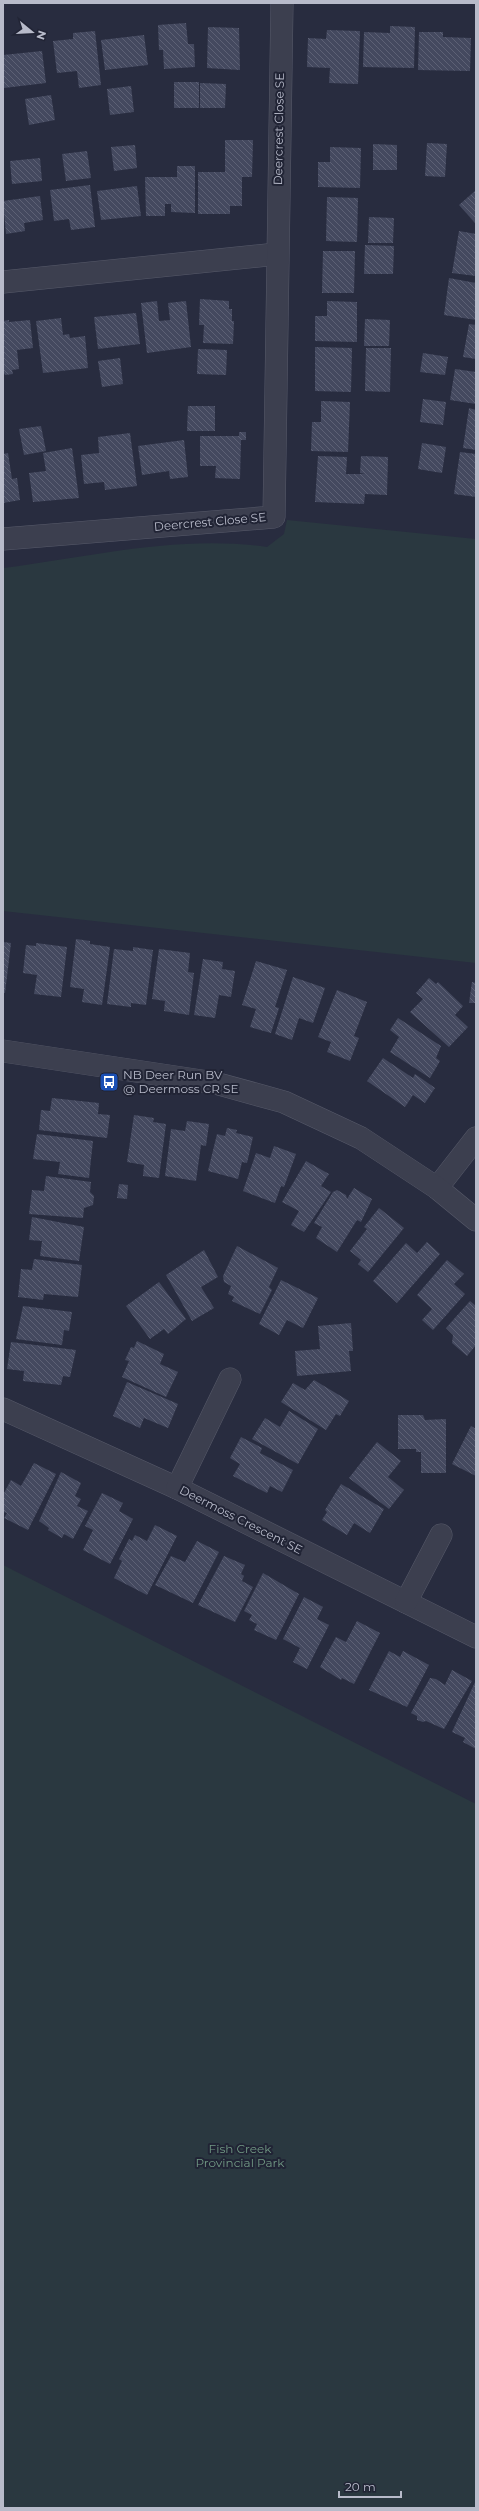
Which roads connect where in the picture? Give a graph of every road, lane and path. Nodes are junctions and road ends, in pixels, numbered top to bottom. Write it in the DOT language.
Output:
graph roads {
  1 [pos="282,3"];
  2 [pos="277,254"];
  3 [pos="3,282"];
  4 [pos="3,539"];
  5 [pos="3,1051"];
  6 [pos="476,1138"];
  7 [pos="437,1188"];
  8 [pos="476,1220"];
  9 [pos="230,1379"];
  10 [pos="3,1409"];
  11 [pos="177,1488"];
  12 [pos="440,1535"];
  13 [pos="406,1602"];
  14 [pos="476,1637"];
  1 -- 2 [label="street, Deercrest Close SE"];
  2 -- 3 [label="street"];
  2 -- 4 [label="street, Deercrest Close SE"];
  5 -- 7 [label="street"];
  6 -- 7 [label="street"];
  7 -- 8 [label="street"];
  9 -- 11 [label="street"];
  10 -- 11 [label="street, Deermoss Crescent SE"];
  11 -- 13 [label="street, Deermoss Crescent SE"];
  12 -- 13 [label="street"];
  13 -- 14 [label="street, Deermoss Crescent SE"];
}
